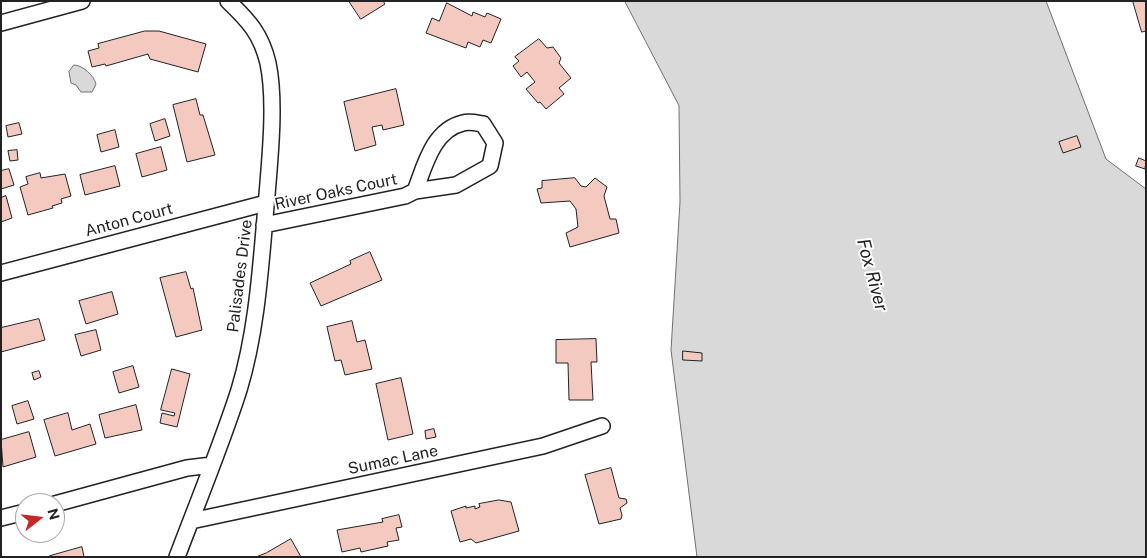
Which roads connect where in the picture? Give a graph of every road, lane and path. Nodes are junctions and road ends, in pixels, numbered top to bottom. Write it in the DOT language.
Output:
graph roads {
  1 [pos="82,1"];
  2 [pos="228,1"];
  3 [pos="1,23"];
  4 [pos="415,191"];
  5 [pos="266,203"];
  6 [pos="264,225"];
  7 [pos="1,273"];
  8 [pos="602,426"];
  9 [pos="212,465"];
  10 [pos="65,501"];
  11 [pos="15,514"];
  12 [pos="1,518"];
  13 [pos="190,521"];
  14 [pos="177,557"];
  1 -- 3 [label="street"];
  2 -- 5 [label="street, Palisades Drive"];
  4 -- 4 [label="street, River Oaks Court"];
  4 -- 6 [label="street, River Oaks Court"];
  5 -- 6 [label="street, Palisades Drive"];
  5 -- 7 [label="street, Anton Court"];
  6 -- 9 [label="street, Palisades Drive"];
  8 -- 13 [label="street, Sumac Lane"];
  9 -- 10 [label="street"];
  9 -- 13 [label="street, Palisades Drive"];
  11 -- 12 [label="street"];
  13 -- 14 [label="street, Palisades Drive"];
}
